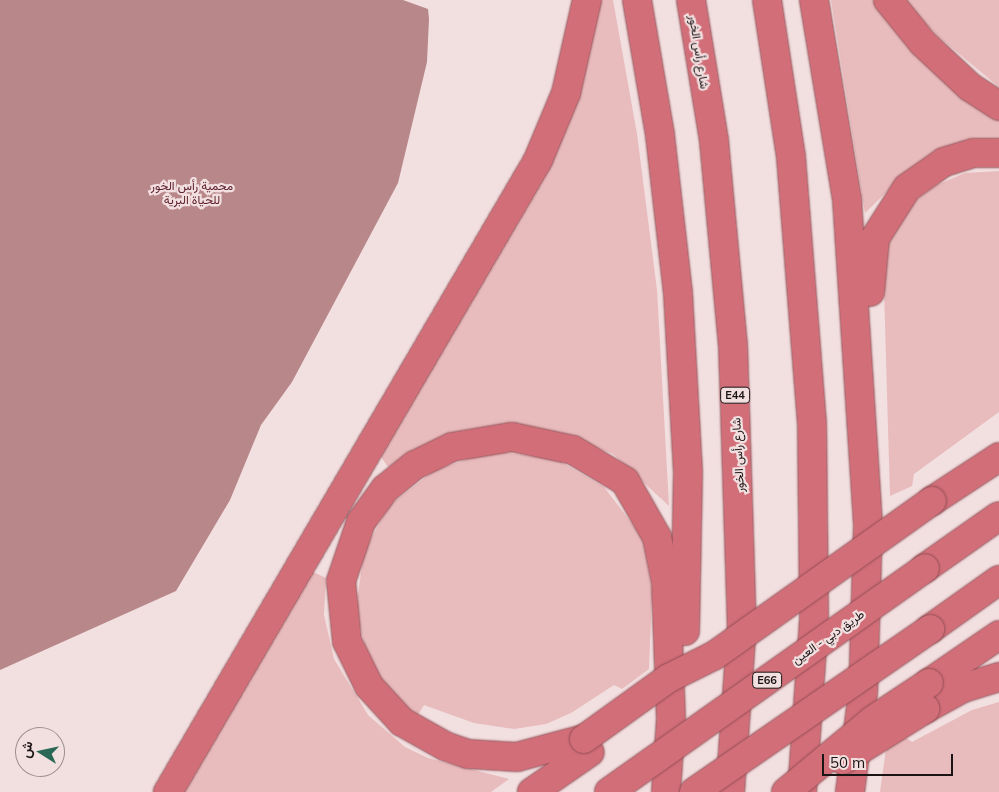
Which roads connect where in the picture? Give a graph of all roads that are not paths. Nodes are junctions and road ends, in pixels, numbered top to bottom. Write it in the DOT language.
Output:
graph roads {
  1 [pos="588,0"];
  2 [pos="637,0"];
  3 [pos="691,0"];
  4 [pos="767,0"];
  5 [pos="814,0"];
  6 [pos="888,0"];
  7 [pos="999,106"];
  8 [pos="999,153"];
  9 [pos="864,445"];
  10 [pos="999,457"];
  11 [pos="999,516"];
  12 [pos="999,580"];
  13 [pos="999,635"];
  14 [pos="999,678"];
  15 [pos="927,696"];
  16 [pos="671,719"];
  17 [pos="587,745"];
  18 [pos="852,779"];
  19 [pos="798,787"];
  20 [pos="168,792"];
  21 [pos="532,792"];
  22 [pos="609,792"];
  23 [pos="666,792"];
  24 [pos="694,792"];
  25 [pos="730,792"];
  26 [pos="861,792"];
  1 -- 20 [label="highway"];
  2 -- 16 [label="highway"];
  3 -- 25 [label="highway, شارع رأس الخور / E44"];
  4 -- 19 [label="highway"];
  5 -- 9 [label="highway"];
  6 -- 7 [label="highway"];
  8 -- 9 [label="highway"];
  9 -- 18 [label="highway"];
  10 -- 17 [label="highway, bridge"];
  11 -- 22 [label="highway, طريق دبي - العين / E66, bridge"];
  12 -- 24 [label="highway, bridge"];
  13 -- 15 [label="highway"];
  14 -- 15 [label="highway"];
  15 -- 19 [label="highway, bridge"];
  16 -- 17 [label="highway"];
  16 -- 23 [label="highway"];
  17 -- 21 [label="highway"];
  18 -- 26 [label="highway"];
}
